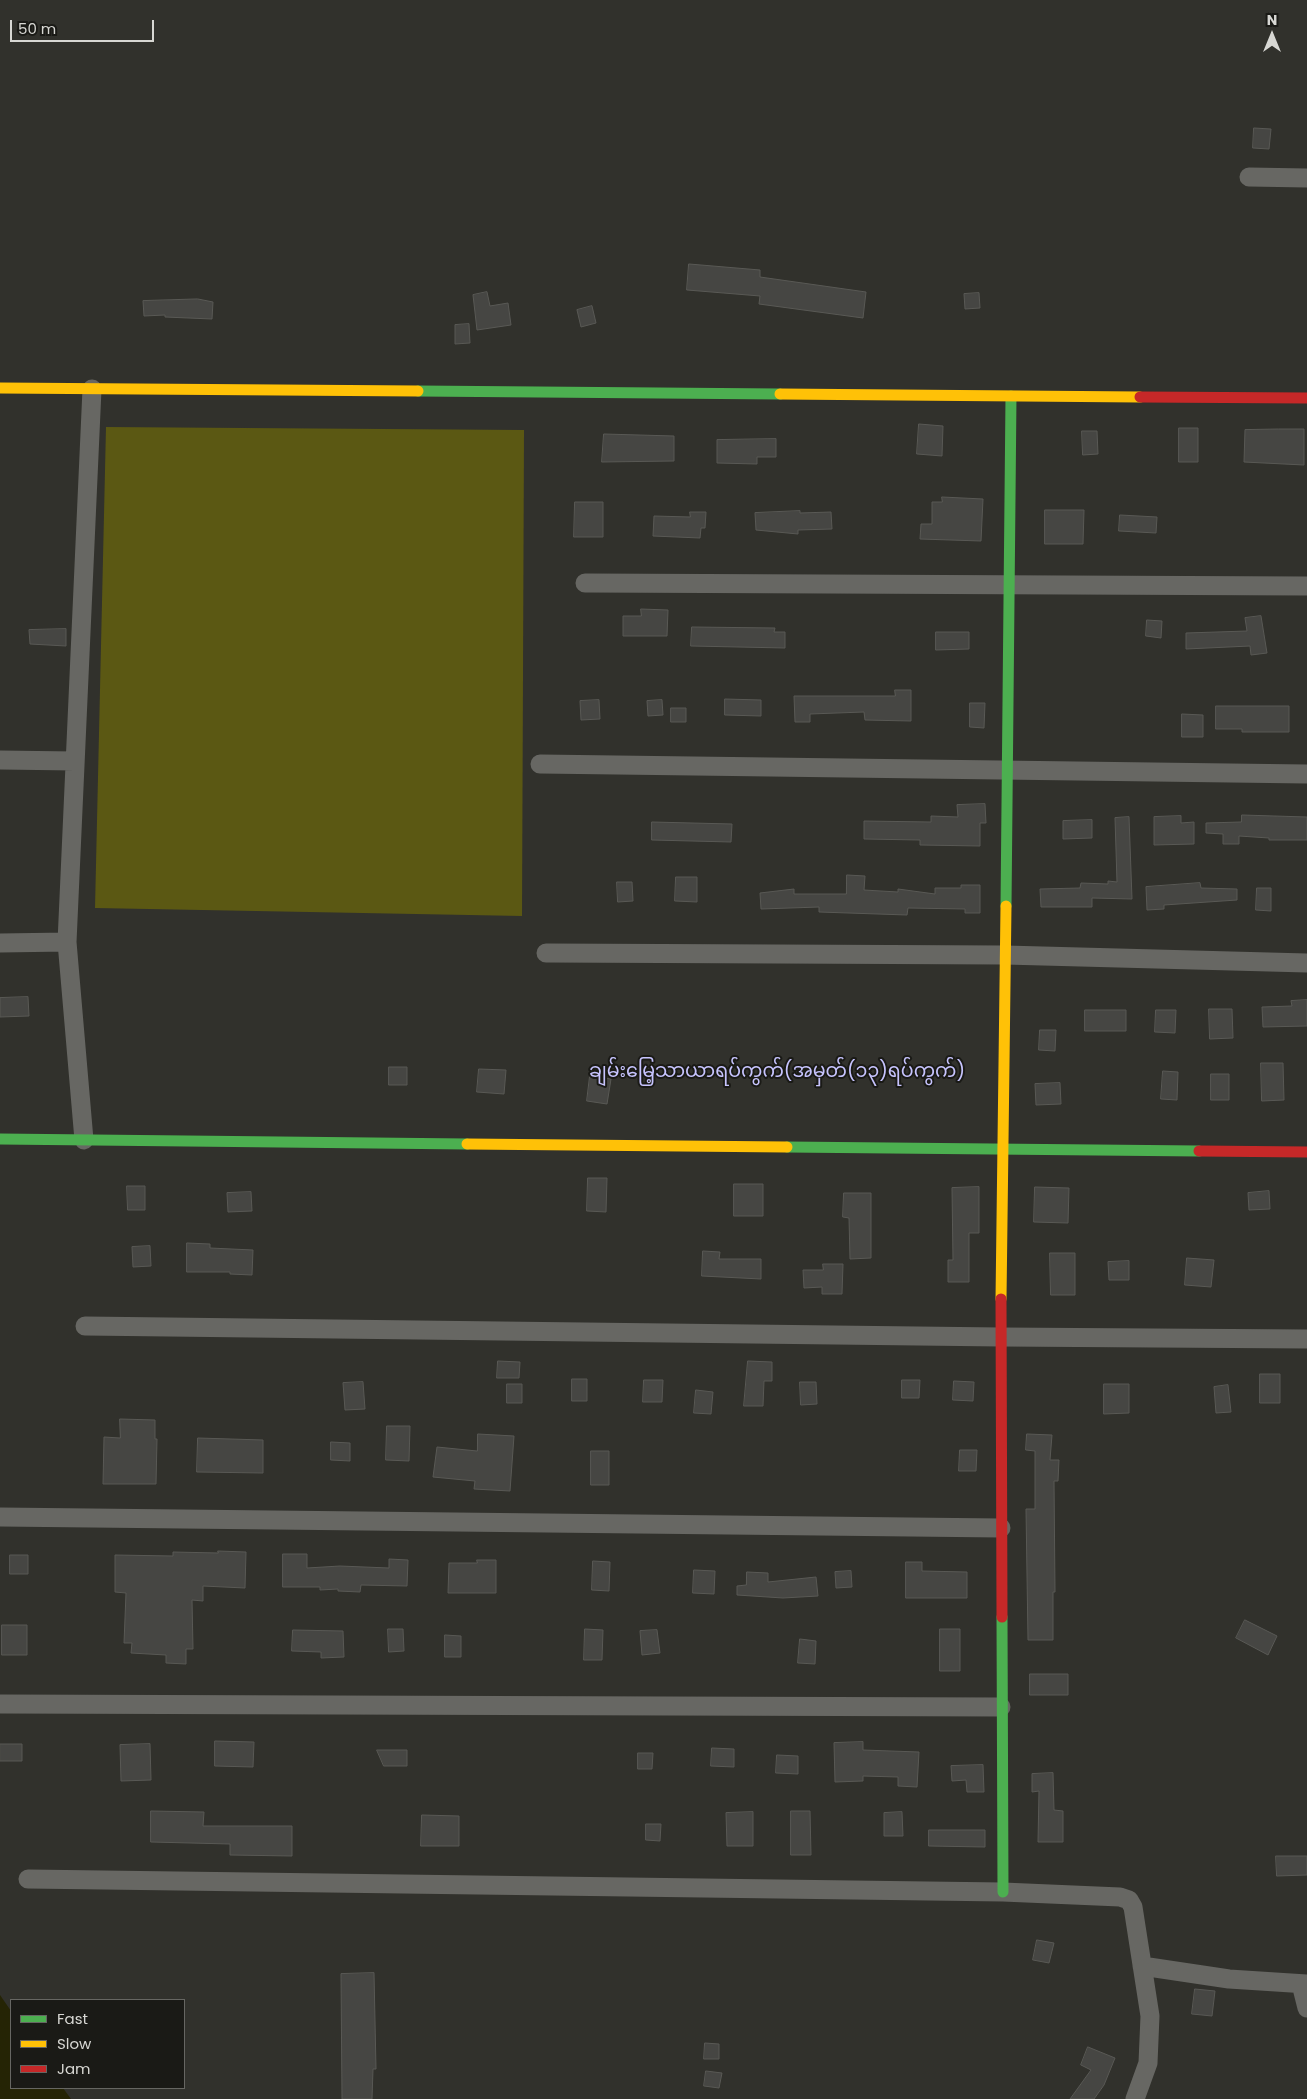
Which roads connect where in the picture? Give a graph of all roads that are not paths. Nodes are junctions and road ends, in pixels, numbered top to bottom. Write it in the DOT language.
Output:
graph roads {
  1 [pos="1249,177"];
  2 [pos="1307,178"];
  3 [pos="0,388"];
  4 [pos="92,389"];
  5 [pos="1011,396"];
  6 [pos="1307,398"];
  7 [pos="585,582"];
  8 [pos="1009,586"];
  9 [pos="1307,586"];
  10 [pos="0,760"];
  11 [pos="75,761"];
  12 [pos="540,764"];
  13 [pos="1007,770"];
  14 [pos="1307,774"];
  15 [pos="67,942"];
  16 [pos="0,943"];
  17 [pos="546,953"];
  18 [pos="1005,955"];
  19 [pos="1307,963"];
  20 [pos="0,1139"];
  21 [pos="84,1140"];
  22 [pos="1003,1148"];
  23 [pos="1307,1152"];
  24 [pos="85,1326"];
  25 [pos="1001,1337"];
  26 [pos="1307,1338"];
  27 [pos="0,1517"];
  28 [pos="1001,1528"];
  29 [pos="0,1704"];
  30 [pos="1001,1706"];
  31 [pos="28,1879"];
  32 [pos="1002,1892"];
  33 [pos="1142,1966"];
  34 [pos="1304,1984"];
  35 [pos="1307,2008"];
  36 [pos="1135,2099"];
  1 -- 2 [label="street"];
  3 -- 4 [label="street"];
  4 -- 5 [label="street"];
  4 -- 11 [label="street"];
  5 -- 6 [label="street"];
  5 -- 8 [label="street"];
  7 -- 8 [label="street"];
  8 -- 9 [label="street"];
  8 -- 13 [label="street"];
  10 -- 11 [label="street"];
  11 -- 15 [label="street"];
  12 -- 13 [label="street"];
  13 -- 14 [label="street"];
  13 -- 18 [label="street"];
  15 -- 16 [label="street"];
  15 -- 21 [label="street"];
  17 -- 18 [label="street"];
  18 -- 19 [label="street"];
  18 -- 22 [label="street"];
  20 -- 21 [label="street"];
  21 -- 22 [label="street"];
  22 -- 23 [label="street"];
  22 -- 25 [label="street"];
  24 -- 25 [label="street"];
  25 -- 26 [label="street"];
  25 -- 28 [label="street"];
  27 -- 28 [label="street"];
  28 -- 30 [label="street"];
  29 -- 30 [label="street"];
  30 -- 32 [label="street"];
  31 -- 32 [label="street"];
  32 -- 33 [label="street"];
  33 -- 34 [label="street"];
  33 -- 36 [label="street"];
  34 -- 35 [label="street"];
}
